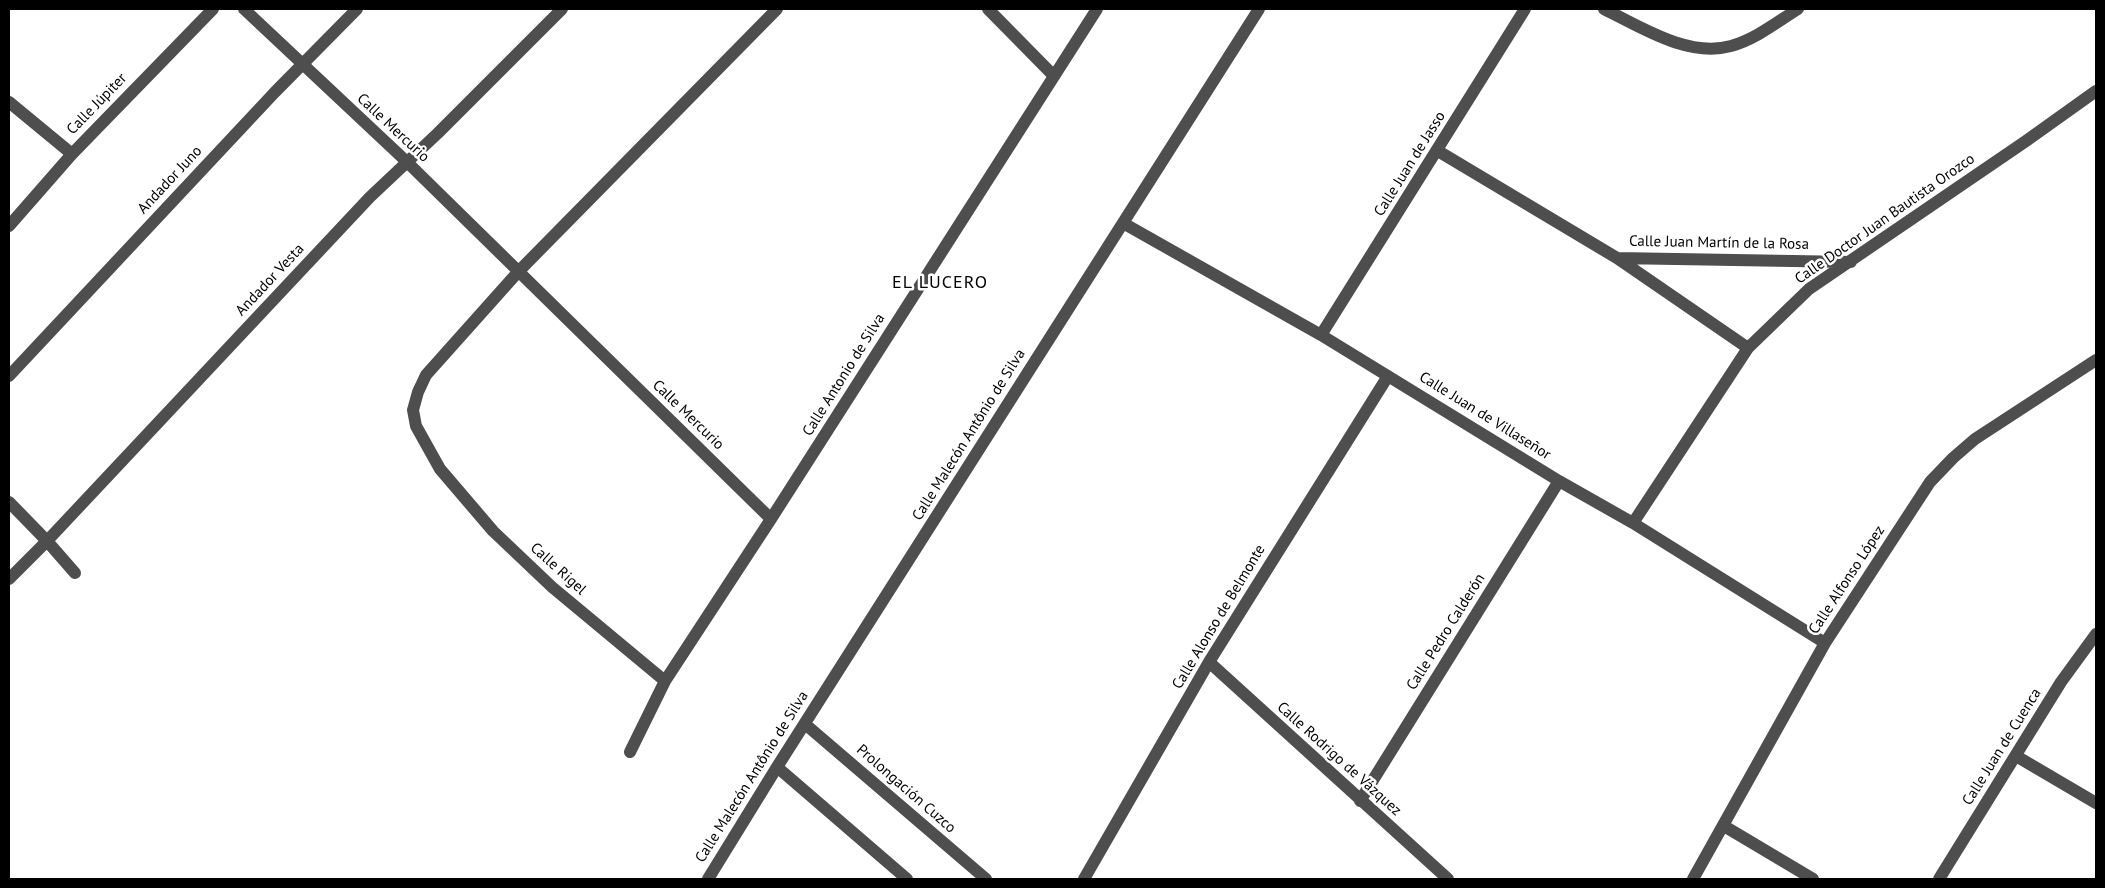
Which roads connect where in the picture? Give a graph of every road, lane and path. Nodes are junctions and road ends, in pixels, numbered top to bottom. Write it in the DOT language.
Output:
graph roads {
  1 [pos="213,9"];
  2 [pos="244,9"];
  3 [pos="357,9"];
  4 [pos="562,9"];
  5 [pos="777,9"];
  6 [pos="988,9"];
  7 [pos="1097,9"];
  8 [pos="1259,9"];
  9 [pos="1525,9"];
  10 [pos="1604,9"];
  11 [pos="1798,9"];
  12 [pos="303,65"];
  13 [pos="1053,76"];
  14 [pos="2096,91"];
  15 [pos="9,102"];
  16 [pos="1438,151"];
  17 [pos="72,154"];
  18 [pos="407,162"];
  19 [pos="1123,223"];
  20 [pos="9,226"];
  21 [pos="1617,258"];
  22 [pos="1851,262"];
  23 [pos="518,272"];
  24 [pos="1321,335"];
  25 [pos="1748,348"];
  26 [pos="2096,360"];
  27 [pos="9,376"];
  28 [pos="1388,376"];
  29 [pos="1559,481"];
  30 [pos="9,502"];
  31 [pos="772,519"];
  32 [pos="1633,523"];
  33 [pos="47,541"];
  34 [pos="75,574"];
  35 [pos="9,579"];
  36 [pos="2096,634"];
  37 [pos="1825,643"];
  38 [pos="1209,662"];
  39 [pos="665,681"];
  40 [pos="805,724"];
  41 [pos="630,752"];
  42 [pos="2016,756"];
  43 [pos="777,766"];
  44 [pos="1360,801"];
  45 [pos="2096,803"];
  46 [pos="1724,826"];
  47 [pos="708,879"];
  48 [pos="907,879"];
  49 [pos="986,879"];
  50 [pos="1084,879"];
  51 [pos="1448,879"];
  52 [pos="1693,879"];
  53 [pos="1814,879"];
  54 [pos="1939,879"];
  1 -- 17 [label="street, Calle Júpiter"];
  2 -- 12 [label="street, Calle Mercurio"];
  3 -- 12 [label="street, Andador Juno"];
  4 -- 18 [label="street, Andador Vesta"];
  5 -- 23 [label="street"];
  6 -- 13 [label="street"];
  7 -- 13 [label="street, Calle Antonio de Silva"];
  8 -- 19 [label="street, Calle Malecón Antônio de Silva"];
  9 -- 16 [label="street, Calle Juan de Jasso"];
  10 -- 11 [label="street"];
  12 -- 18 [label="street, Calle Mercurio"];
  12 -- 27 [label="street, Andador Juno"];
  13 -- 31 [label="street, Calle Antonio de Silva"];
  14 -- 22 [label="street, Calle Doctor Juan Bautista Orozco"];
  15 -- 17 [label="street"];
  16 -- 21 [label="street, Calle Juan Martín de la Rosa"];
  16 -- 24 [label="street, Calle Juan de Jasso"];
  17 -- 20 [label="street, Calle Júpiter"];
  18 -- 23 [label="street, Calle Mercurio"];
  18 -- 33 [label="street, Andador Vesta"];
  19 -- 24 [label="street, Calle Juan de Villaseñor"];
  19 -- 40 [label="street, Calle Malecón Antônio de Silva"];
  21 -- 22 [label="street, Calle Juan Martín de la Rosa"];
  21 -- 25 [label="street, Calle Juan Martín de la Rosa"];
  22 -- 25 [label="street, Calle Doctor Juan Bautista Orozco"];
  23 -- 31 [label="street, Calle Mercurio"];
  23 -- 39 [label="street, Calle Rigel"];
  24 -- 28 [label="street, Calle Juan de Villaseñor"];
  25 -- 32 [label="street, Calle Doctor Juan Bautista Orozco"];
  26 -- 37 [label="street, Calle Alfonso López"];
  28 -- 29 [label="street, Calle Juan de Villaseñor"];
  28 -- 38 [label="street, Calle Alonso de Belmonte"];
  29 -- 32 [label="street, Calle Juan de Villaseñor"];
  29 -- 44 [label="street, Calle Pedro Calderón"];
  30 -- 33 [label="street"];
  31 -- 39 [label="street, Calle Antonio de Silva"];
  32 -- 37 [label="street, Calle Juan de Villaseñor"];
  33 -- 34 [label="street"];
  33 -- 35 [label="street, Andador Vesta"];
  36 -- 42 [label="street, Calle Juan de Cuenca"];
  37 -- 46 [label="street, Calle Alfonso López"];
  38 -- 44 [label="street, Calle Rodrigo de Vázquez"];
  38 -- 50 [label="street, Calle Alonso de Belmonte"];
  39 -- 41 [label="street, Calle Antonio de Silva"];
  40 -- 43 [label="street, Calle Malecón Antônio de Silva"];
  40 -- 49 [label="street, Prolongación Cuzco"];
  42 -- 45 [label="street"];
  42 -- 54 [label="street, Calle Juan de Cuenca"];
  43 -- 47 [label="street, Calle Malecón Antônio de Silva"];
  43 -- 48 [label="street"];
  44 -- 51 [label="street, Calle Rodrigo de Vázquez"];
  46 -- 52 [label="street, Calle Alfonso López"];
  46 -- 53 [label="street"];
}
